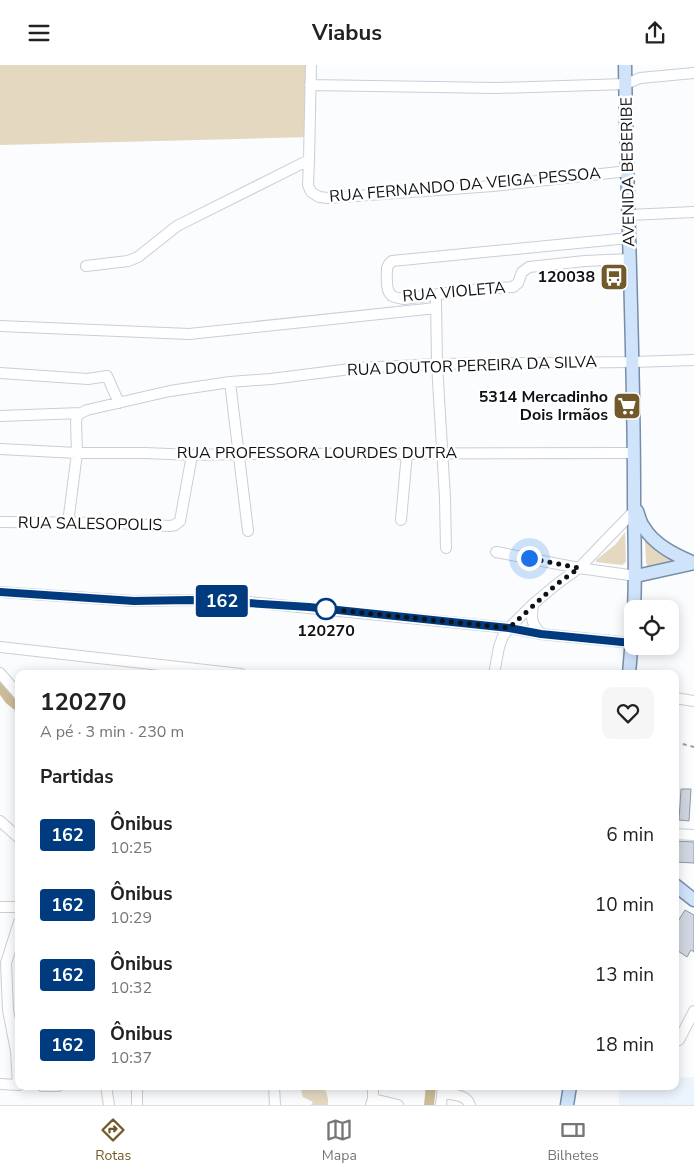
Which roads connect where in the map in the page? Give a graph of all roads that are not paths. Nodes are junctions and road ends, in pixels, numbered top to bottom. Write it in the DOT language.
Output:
graph roads {
  1 [pos="310,65"];
  2 [pos="625,65"];
  3 [pos="694,73"];
  4 [pos="626,84"];
  5 [pos="310,85"];
  6 [pos="309,160"];
  7 [pos="628,171"];
  8 [pos="694,212"];
  9 [pos="629,215"];
  10 [pos="629,238"];
  11 [pos="630,259"];
  12 [pos="86,266"];
  13 [pos="436,301"];
  14 [pos="0,325"];
  15 [pos="694,360"];
  16 [pos="633,362"];
  17 [pos="437,364"];
  18 [pos="0,373"];
  19 [pos="230,382"];
  20 [pos="119,403"];
  21 [pos="79,415"];
  22 [pos="0,416"];
  23 [pos="0,449"];
  24 [pos="76,453"];
  25 [pos="238,453"];
  26 [pos="407,453"];
  27 [pos="441,453"];
  28 [pos="634,453"];
  29 [pos="192,455"];
  30 [pos="634,507"];
  31 [pos="400,520"];
  32 [pos="0,522"];
  33 [pos="68,523"];
  34 [pos="248,531"];
  35 [pos="446,547"];
  36 [pos="496,552"];
  37 [pos="694,563"];
  38 [pos="579,568"];
  39 [pos="636,576"];
  40 [pos="0,592"];
  41 [pos="635,600"];
  42 [pos="533,605"];
  43 [pos="509,628"];
  44 [pos="541,634"];
  45 [pos="624,642"];
  46 [pos="0,647"];
  47 [pos="631,655"];
  48 [pos="209,670"];
  49 [pos="495,670"];
  50 [pos="629,670"];
  51 [pos="0,673"];
  52 [pos="15,690"];
  53 [pos="679,699"];
  54 [pos="694,701"];
  55 [pos="0,821"];
  56 [pos="15,834"];
  57 [pos="679,834"];
  58 [pos="694,835"];
  59 [pos="679,888"];
  60 [pos="694,900"];
  61 [pos="0,907"];
  62 [pos="15,907"];
  63 [pos="15,932"];
  64 [pos="3,963"];
  65 [pos="694,1011"];
  66 [pos="679,1040"];
  67 [pos="15,1046"];
  68 [pos="0,1085"];
  69 [pos="15,1085"];
  70 [pos="107,1090"];
  71 [pos="137,1090"];
  72 [pos="274,1090"];
  73 [pos="443,1090"];
  74 [pos="569,1090"];
  75 [pos="372,1102"];
  76 [pos="109,1105"];
  77 [pos="137,1105"];
  78 [pos="275,1105"];
  79 [pos="398,1105"];
  80 [pos="441,1105"];
  81 [pos="470,1105"];
  82 [pos="566,1105"];
  1 -- 5 [label="street"];
  2 -- 4 [label="main road, AVENIDA BEBERIBE"];
  3 -- 4 [label="street"];
  4 -- 5 [label="street"];
  4 -- 7 [label="main road, AVENIDA BEBERIBE"];
  5 -- 6 [label="street"];
  6 -- 7 [label="street, RUA FERNANDO DA VEIGA PESSOA"];
  6 -- 12 [label="street"];
  7 -- 9 [label="main road, AVENIDA BEBERIBE"];
  8 -- 9 [label="street"];
  9 -- 10 [label="main road, AVENIDA BEBERIBE"];
  10 -- 11 [label="main road, AVENIDA BEBERIBE"];
  10 -- 13 [label="street, RUA VIOLETA"];
  11 -- 13 [label="street, RUA VIOLETA"];
  11 -- 16 [label="main road, AVENIDA BEBERIBE"];
  13 -- 14 [label="street"];
  13 -- 17 [label="street, RUA VIOLETA"];
  15 -- 16 [label="street, RUA DOUTOR PEREIRA DA SILVA"];
  16 -- 17 [label="street, RUA DOUTOR PEREIRA DA SILVA"];
  16 -- 28 [label="main road, AVENIDA BEBERIBE"];
  17 -- 19 [label="street, RUA DOUTOR PEREIRA DA SILVA"];
  17 -- 27 [label="street, RUA VIOLETA"];
  18 -- 20 [label="street"];
  19 -- 20 [label="street, RUA DOUTOR PEREIRA DA SILVA"];
  19 -- 25 [label="street"];
  20 -- 21 [label="street, RUA DOUTOR PEREIRA DA SILVA"];
  21 -- 22 [label="street, RUA DOUTOR PEREIRA DA SILVA"];
  21 -- 24 [label="street"];
  23 -- 24 [label="street, RUA PROFESSORA LOURDES DUTRA"];
  24 -- 29 [label="street, RUA PROFESSORA LOURDES DUTRA"];
  24 -- 33 [label="street"];
  25 -- 26 [label="street, RUA PROFESSORA LOURDES DUTRA"];
  25 -- 29 [label="street, RUA PROFESSORA LOURDES DUTRA"];
  25 -- 34 [label="street"];
  26 -- 27 [label="street, RUA PROFESSORA LOURDES DUTRA"];
  26 -- 31 [label="street"];
  27 -- 28 [label="street, RUA PROFESSORA LOURDES DUTRA"];
  27 -- 35 [label="street, RUA VIOLETA"];
  28 -- 30 [label="main road, AVENIDA BEBERIBE"];
  29 -- 33 [label="street, RUA SALESOPOLIS"];
  30 -- 37 [label="main road"];
  30 -- 38 [label="street"];
  30 -- 39 [label="main road, AVENIDA BEBERIBE"];
  32 -- 33 [label="street, RUA SALESOPOLIS"];
  36 -- 38 [label="street"];
  37 -- 39 [label="main road"];
  38 -- 39 [label="street"];
  38 -- 42 [label="street"];
  39 -- 41 [label="main road, AVENIDA BEBERIBE"];
  40 -- 43 [label="street"];
  42 -- 43 [label="street"];
  42 -- 44 [label="street"];
  43 -- 44 [label="street"];
  43 -- 49 [label="street"];
  44 -- 45 [label="street"];
  46 -- 48 [label="street"];
  47 -- 50 [label="main road"];
  51 -- 52 [label="street"];
  53 -- 54 [label="street"];
  55 -- 56 [label="street"];
  57 -- 58 [label="street"];
  59 -- 60 [label="main road"];
  61 -- 62 [label="street"];
  63 -- 64 [label="street"];
  64 -- 67 [label="street"];
  65 -- 66 [label="street"];
  68 -- 69 [label="street"];
  70 -- 76 [label="street"];
  71 -- 77 [label="street"];
  72 -- 78 [label="street"];
  73 -- 80 [label="street"];
  73 -- 81 [label="street"];
  74 -- 82 [label="main road"];
  75 -- 79 [label="street"];
}
